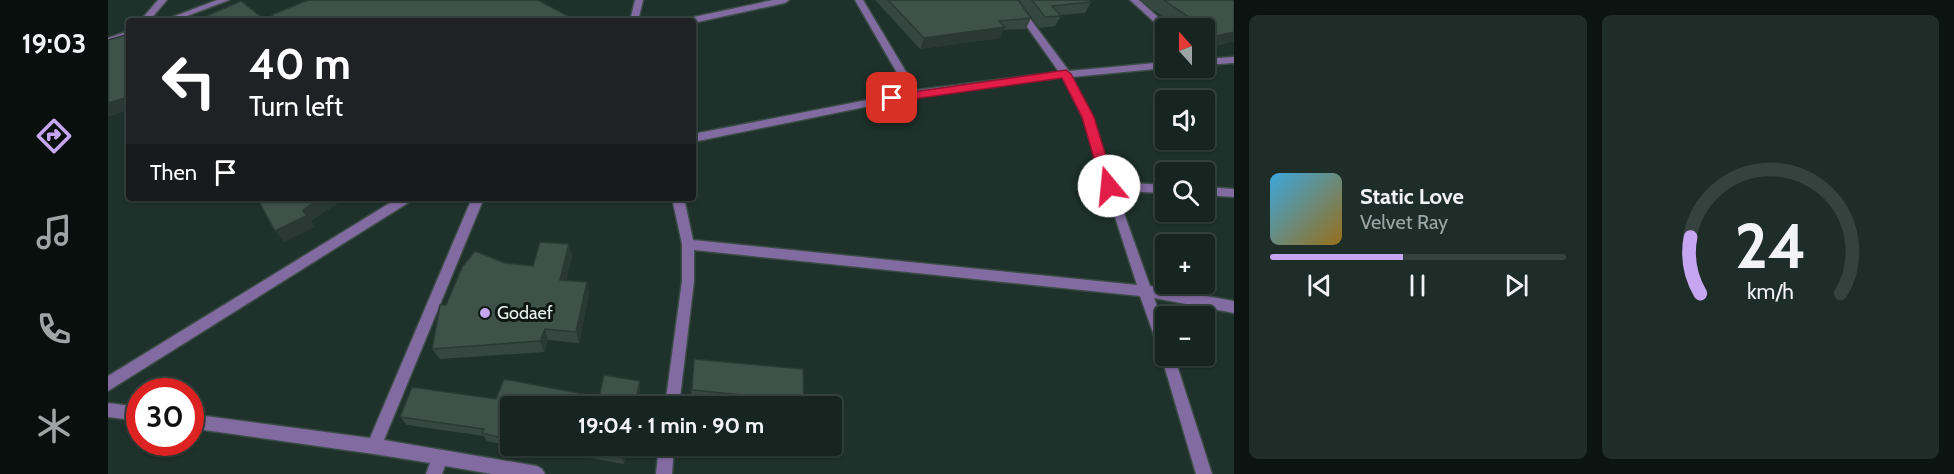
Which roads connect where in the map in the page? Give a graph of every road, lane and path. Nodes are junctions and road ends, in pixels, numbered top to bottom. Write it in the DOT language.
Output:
graph roads {
  1 [pos="163,0"];
  2 [pos="225,0"];
  3 [pos="639,0"];
  4 [pos="785,0"];
  5 [pos="859,0"];
  6 [pos="1012,0"];
  7 [pos="1134,0"];
  8 [pos="147,18"];
  9 [pos="174,18"];
  10 [pos="635,18"];
  11 [pos="1155,18"];
  12 [pos="696,19"];
  13 [pos="126,35"];
  14 [pos="108,41"];
  15 [pos="1234,60"];
  16 [pos="1215,61"];
  17 [pos="1155,66"];
  18 [pos="1066,74"];
  19 [pos="914,94"];
  20 [pos="696,137"];
  21 [pos="1109,186"];
  22 [pos="1155,188"];
  23 [pos="1215,192"];
  24 [pos="1234,193"];
  25 [pos="402,201"];
  26 [pos="477,201"];
  27 [pos="679,201"];
  28 [pos="688,244"];
  29 [pos="1147,291"];
  30 [pos="1234,307"];
  31 [pos="1155,316"];
  32 [pos="1170,366"];
  33 [pos="108,384"];
  34 [pos="673,396"];
  35 [pos="108,410"];
  36 [pos="126,412"];
  37 [pos="204,423"];
  38 [pos="374,447"];
  39 [pos="666,456"];
  40 [pos="440,458"];
  41 [pos="434,474"];
  42 [pos="537,474"];
  43 [pos="664,474"];
  44 [pos="1204,474"];
  1 -- 8 [label="street"];
  2 -- 9 [label="street"];
  3 -- 10 [label="street"];
  4 -- 12 [label="street"];
  5 -- 19 [label="street"];
  6 -- 18 [label="street"];
  7 -- 11 [label="street"];
  13 -- 14 [label="street"];
  15 -- 16 [label="street"];
  17 -- 18 [label="street"];
  18 -- 19 [label="street"];
  18 -- 21 [label="street"];
  19 -- 20 [label="street"];
  21 -- 22 [label="street"];
  21 -- 29 [label="street"];
  23 -- 24 [label="street"];
  25 -- 33 [label="street"];
  26 -- 38 [label="street"];
  27 -- 28 [label="street"];
  28 -- 29 [label="street"];
  28 -- 34 [label="street"];
  29 -- 30 [label="street"];
  29 -- 31 [label="street"];
  32 -- 44 [label="street"];
  35 -- 36 [label="street"];
  37 -- 38 [label="street"];
  38 -- 40 [label="street"];
  39 -- 43 [label="street"];
  40 -- 41 [label="street"];
  40 -- 42 [label="street"];
}
